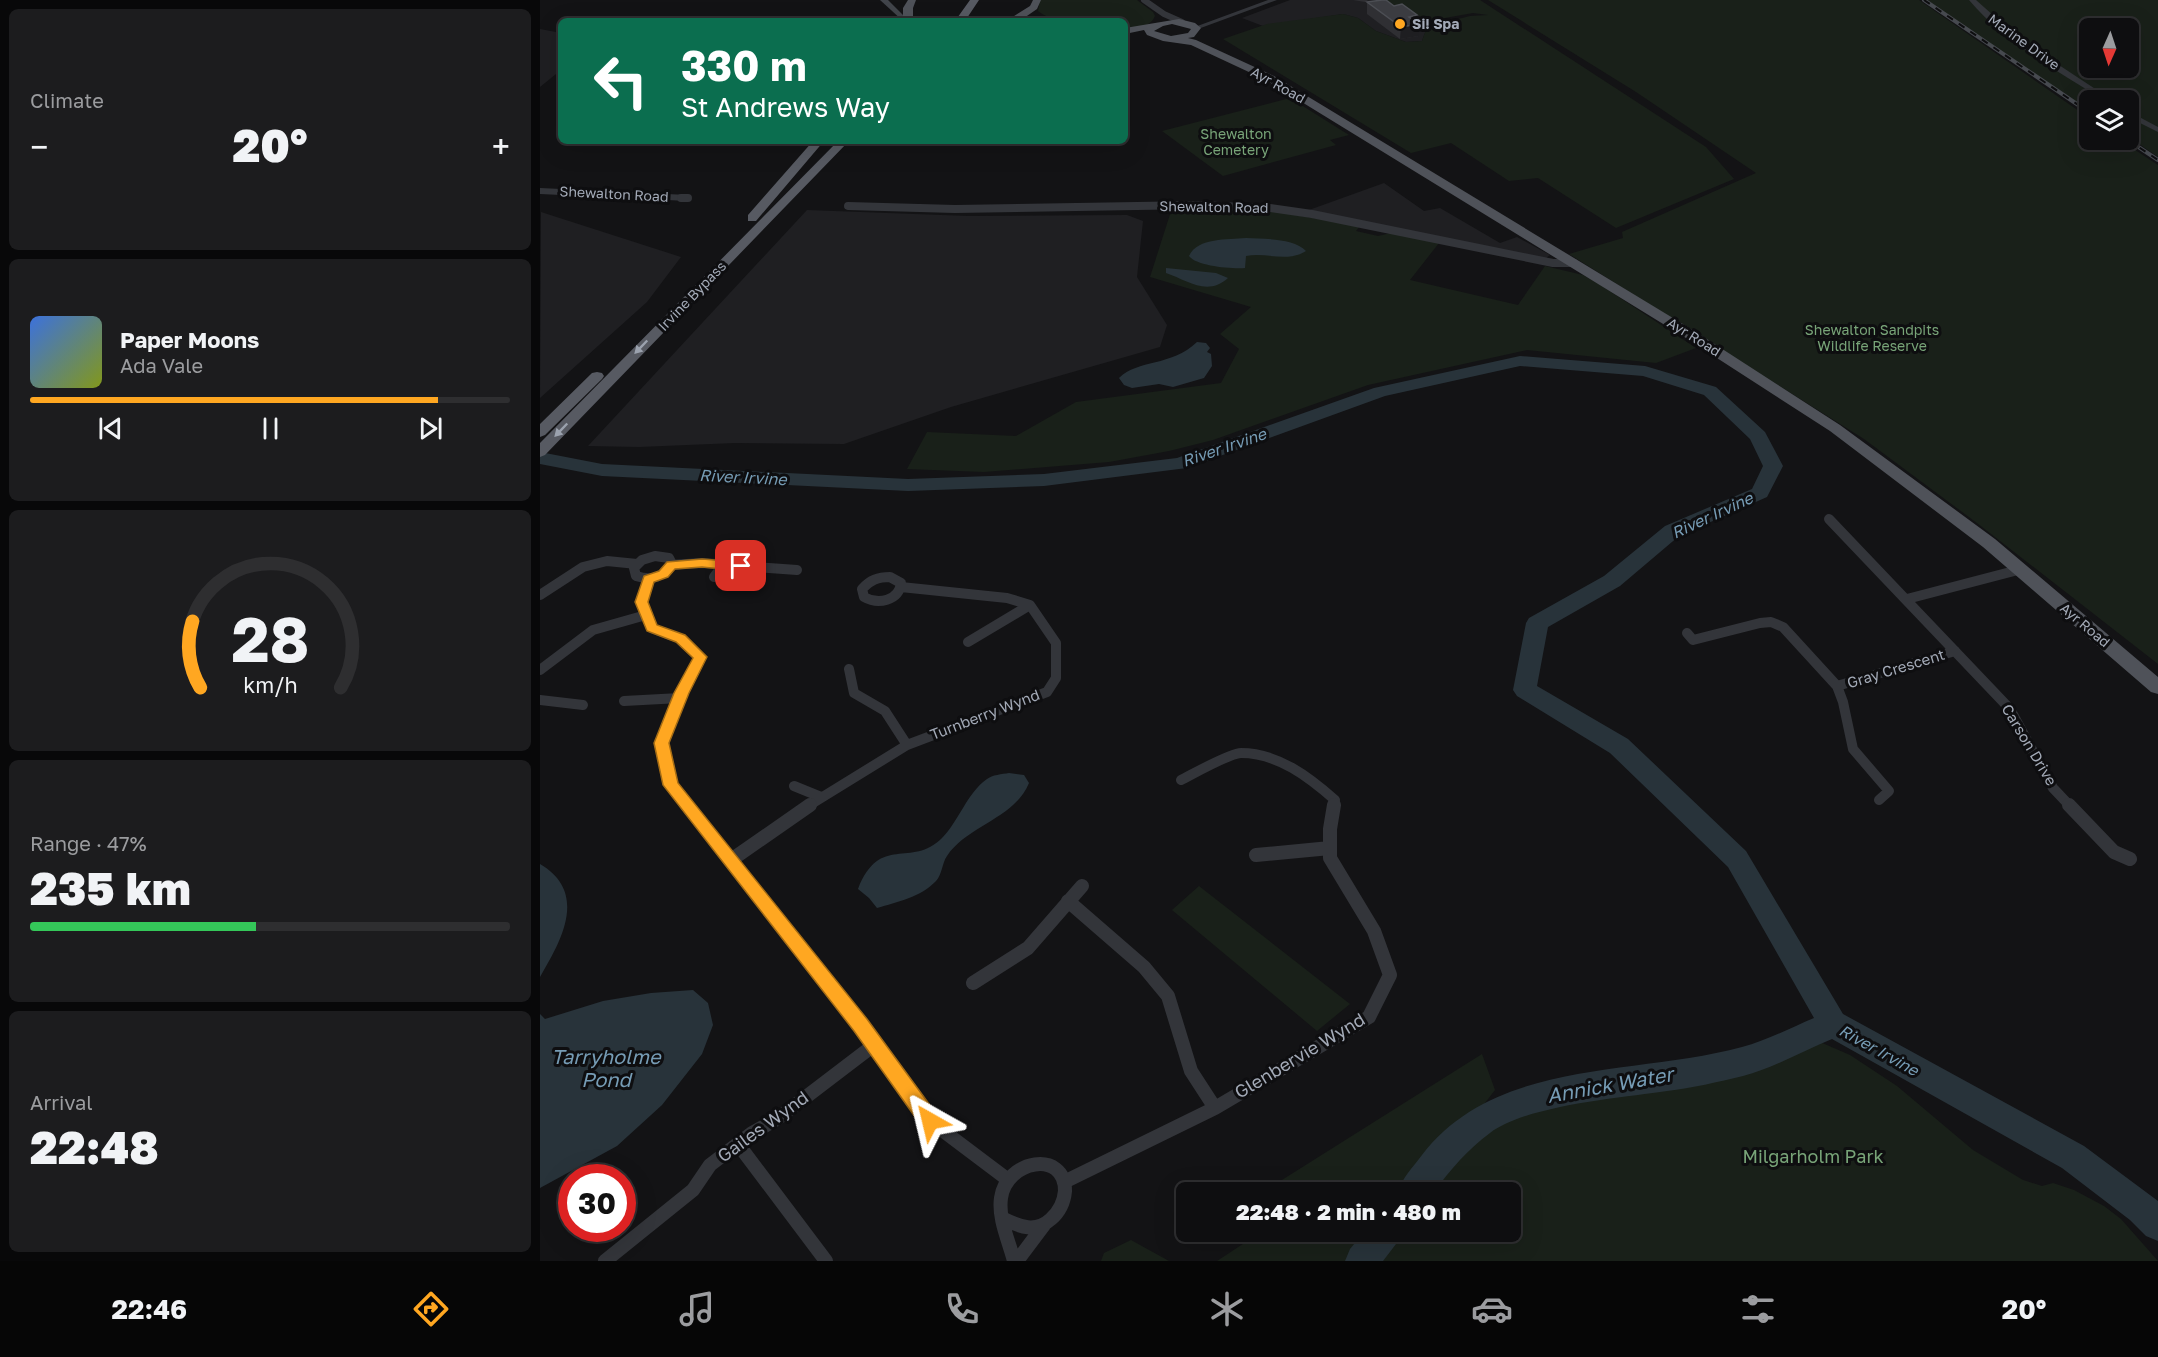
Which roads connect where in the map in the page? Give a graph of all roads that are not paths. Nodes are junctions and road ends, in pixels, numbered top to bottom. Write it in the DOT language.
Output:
graph roads {
  1 [pos="884,0"];
  2 [pos="912,0"];
  3 [pos="964,0"];
  4 [pos="975,0"];
  5 [pos="1144,0"];
  6 [pos="1274,0"];
  7 [pos="1972,0"];
  8 [pos="1036,3"];
  9 [pos="1164,14"];
  10 [pos="905,18"];
  11 [pos="907,18"];
  12 [pos="952,18"];
  13 [pos="962,18"];
  14 [pos="1015,18"];
  15 [pos="1047,18"];
  16 [pos="1219,20"];
  17 [pos="1183,22"];
  18 [pos="1157,24"];
  19 [pos="1128,30"];
  20 [pos="1128,32"];
  21 [pos="1195,34"];
  22 [pos="1155,37"];
  23 [pos="2093,90"];
  24 [pos="2139,119"];
  25 [pos="2158,130"];
  26 [pos="816,144"];
  27 [pos="829,144"];
  28 [pos="841,144"];
  29 [pos="857,144"];
  30 [pos="540,191"];
  31 [pos="688,198"];
  32 [pos="848,206"];
  33 [pos="741,230"];
  34 [pos="1574,263"];
  35 [pos="712,275"];
  36 [pos="574,407"];
  37 [pos="540,432"];
  38 [pos="540,452"];
  39 [pos="1829,519"];
  40 [pos="637,564"];
  41 [pos="723,565"];
  42 [pos="671,566"];
  43 [pos="797,570"];
  44 [pos="2018,570"];
  45 [pos="714,577"];
  46 [pos="648,579"];
  47 [pos="901,587"];
  48 [pos="540,595"];
  49 [pos="1907,599"];
  50 [pos="1030,605"];
  51 [pos="646,615"];
  52 [pos="1687,633"];
  53 [pos="968,642"];
  54 [pos="1955,651"];
  55 [pos="849,669"];
  56 [pos="540,670"];
  57 [pos="1837,686"];
  58 [pos="2158,687"];
  59 [pos="680,698"];
  60 [pos="540,700"];
  61 [pos="624,701"];
  62 [pos="583,705"];
  63 [pos="907,745"];
  64 [pos="1181,780"];
  65 [pos="794,786"];
  66 [pos="821,797"];
  67 [pos="1879,800"];
  68 [pos="1330,848"];
  69 [pos="1256,855"];
  70 [pos="2130,859"];
  71 [pos="731,860"];
  72 [pos="1082,886"];
  73 [pos="1068,901"];
  74 [pos="973,983"];
  75 [pos="874,1046"];
  76 [pos="1215,1108"];
  77 [pos="738,1144"];
  78 [pos="1007,1179"];
  79 [pos="1064,1182"];
  80 [pos="1004,1219"];
  81 [pos="1044,1225"];
  82 [pos="605,1261"];
  83 [pos="826,1261"];
  84 [pos="1016,1261"];
  1 -- 10 [label="main road"];
  2 -- 11 [label="main road"];
  3 -- 12 [label="highway"];
  4 -- 13 [label="highway"];
  5 -- 9 [label="street"];
  6 -- 16 [label="street"];
  7 -- 23 [label="street, Marine Drive"];
  8 -- 14 [label="main road"];
  8 -- 15 [label="main road"];
  9 -- 17 [label="street"];
  9 -- 18 [label="street"];
  16 -- 17 [label="street"];
  16 -- 21 [label="street"];
  17 -- 18 [label="main road"];
  17 -- 21 [label="main road"];
  18 -- 19 [label="main road, Ayr Road"];
  18 -- 22 [label="main road"];
  20 -- 22 [label="main road, Ayr Road"];
  21 -- 22 [label="main road, Ayr Road"];
  21 -- 34 [label="main road, Ayr Road"];
  24 -- 25 [label="street"];
  26 -- 33 [label="highway"];
  27 -- 33 [label="highway, Irvine Bypass"];
  28 -- 35 [label="highway, Irvine Bypass"];
  29 -- 35 [label="highway"];
  30 -- 31 [label="street, Shewalton Road"];
  32 -- 34 [label="street, Shewalton Road"];
  33 -- 36 [label="highway, Irvine Bypass"];
  34 -- 44 [label="main road, Ayr Road"];
  35 -- 36 [label="highway, Irvine Bypass, one-way"];
  36 -- 37 [label="highway, Irvine Bypass"];
  36 -- 38 [label="highway, Irvine Bypass, one-way"];
  39 -- 49 [label="street, Carson Drive"];
  40 -- 42 [label="street"];
  40 -- 46 [label="street"];
  40 -- 48 [label="street"];
  41 -- 42 [label="street"];
  41 -- 43 [label="street"];
  41 -- 45 [label="street"];
  42 -- 46 [label="street"];
  44 -- 49 [label="street"];
  44 -- 58 [label="main road, Ayr Road"];
  46 -- 51 [label="street"];
  47 -- 50 [label="street"];
  49 -- 54 [label="street, Carson Drive"];
  50 -- 53 [label="street"];
  50 -- 63 [label="street, Turnberry Wynd"];
  51 -- 56 [label="street"];
  51 -- 59 [label="street"];
  52 -- 57 [label="street, Gray Crescent"];
  54 -- 57 [label="street, Gray Crescent"];
  54 -- 70 [label="street, Carson Drive"];
  55 -- 63 [label="street"];
  57 -- 67 [label="street, Gray Crescent"];
  59 -- 61 [label="street"];
  59 -- 71 [label="street"];
  60 -- 62 [label="street"];
  63 -- 66 [label="street, Turnberry Wynd"];
  64 -- 68 [label="street, Glenbervie Wynd"];
  65 -- 66 [label="street"];
  66 -- 71 [label="street, Turnberry Wynd"];
  68 -- 69 [label="street"];
  68 -- 76 [label="street, Glenbervie Wynd"];
  71 -- 75 [label="street"];
  72 -- 73 [label="street"];
  73 -- 74 [label="street"];
  73 -- 76 [label="street"];
  75 -- 77 [label="street, Gailes Wynd"];
  75 -- 78 [label="street"];
  76 -- 79 [label="street, Glenbervie Wynd"];
  77 -- 82 [label="street, Gailes Wynd"];
  77 -- 83 [label="street"];
  78 -- 79 [label="street"];
  78 -- 80 [label="street"];
  79 -- 81 [label="street"];
  80 -- 81 [label="street"];
  80 -- 84 [label="street"];
  81 -- 84 [label="street"];
}
